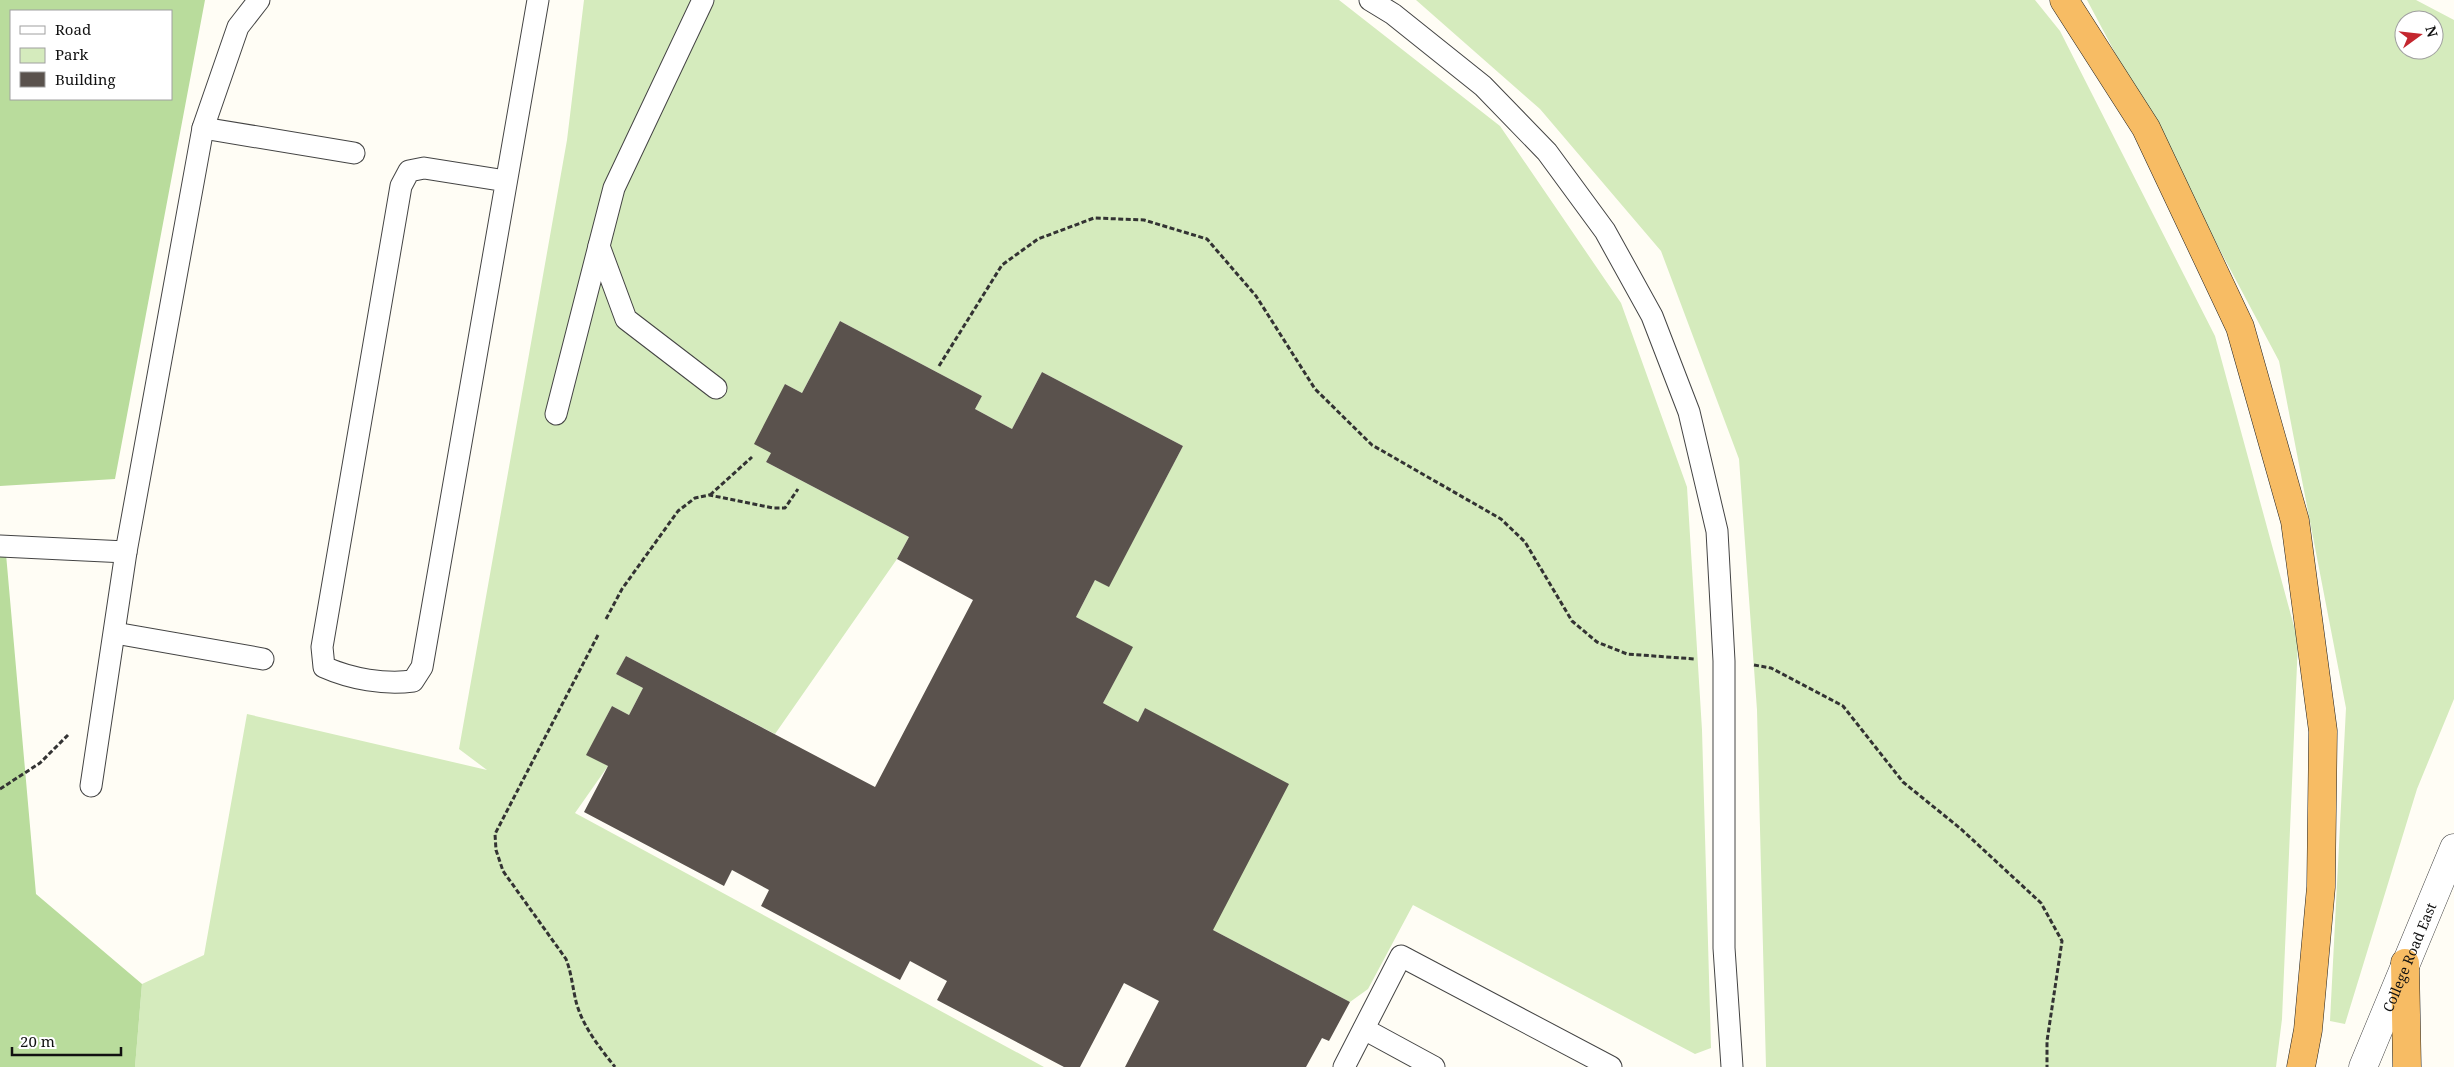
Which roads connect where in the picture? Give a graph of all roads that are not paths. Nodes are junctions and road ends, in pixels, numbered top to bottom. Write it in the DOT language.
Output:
graph roads {
  1 [pos="259,0"];
  2 [pos="538,0"];
  3 [pos="703,0"];
  4 [pos="1370,0"];
  5 [pos="2064,0"];
  6 [pos="203,128"];
  7 [pos="354,153"];
  8 [pos="506,182"];
  9 [pos="599,246"];
  10 [pos="716,388"];
  11 [pos="556,414"];
  12 [pos="0,546"];
  13 [pos="126,552"];
  14 [pos="115,633"];
  15 [pos="262,659"];
  16 [pos="91,786"];
  17 [pos="2454,848"];
  18 [pos="2405,963"];
  19 [pos="1364,1029"];
  20 [pos="1344,1067"];
  21 [pos="1434,1067"];
  22 [pos="1611,1067"];
  23 [pos="1732,1067"];
  24 [pos="2301,1067"];
  25 [pos="2363,1067"];
  26 [pos="2407,1067"];
  1 -- 6 [label="lane"];
  2 -- 8 [label="lane"];
  3 -- 9 [label="lane"];
  4 -- 23 [label="lane"];
  5 -- 24 [label="highway"];
  6 -- 7 [label="lane"];
  6 -- 13 [label="lane"];
  8 -- 8 [label="lane"];
  9 -- 10 [label="lane"];
  9 -- 11 [label="lane"];
  12 -- 13 [label="lane"];
  13 -- 14 [label="lane"];
  14 -- 15 [label="lane"];
  14 -- 16 [label="lane"];
  17 -- 18 [label="street, College Road East"];
  18 -- 25 [label="street, College Road East"];
  18 -- 26 [label="highway"];
  19 -- 20 [label="lane"];
  19 -- 21 [label="lane"];
  19 -- 22 [label="lane"];
}
